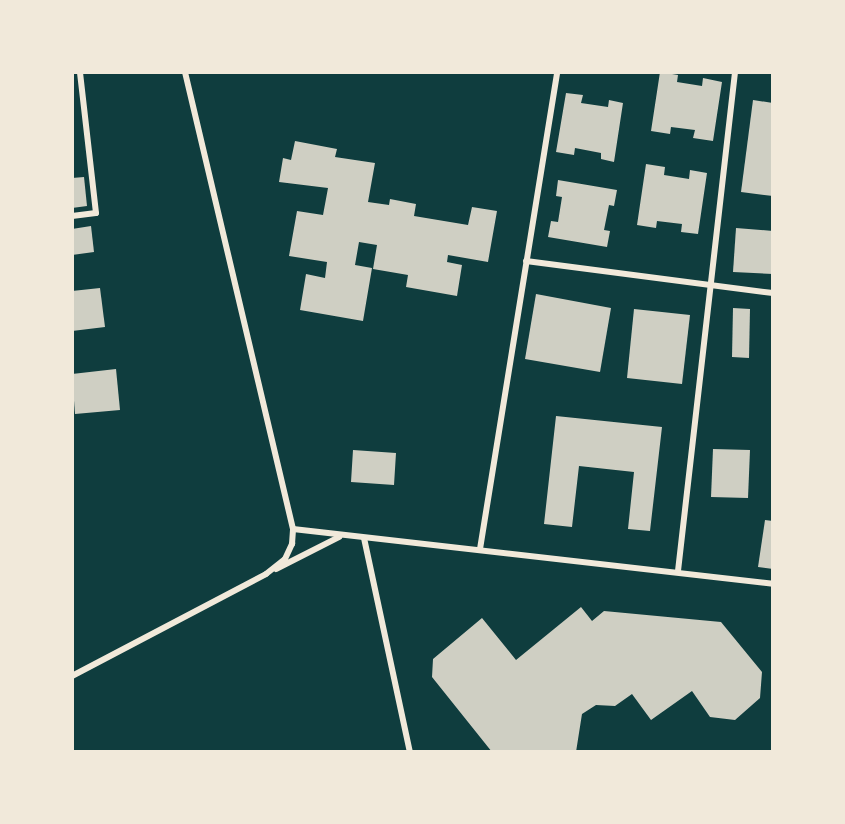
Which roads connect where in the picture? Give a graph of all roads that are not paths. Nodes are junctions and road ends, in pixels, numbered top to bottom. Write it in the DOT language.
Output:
graph roads {
  1 [pos="80,72"];
  2 [pos="185,72"];
  3 [pos="557,72"];
  4 [pos="735,72"];
  5 [pos="72,216"];
  6 [pos="526,261"];
  7 [pos="709,287"];
  8 [pos="773,293"];
  9 [pos="293,529"];
  10 [pos="340,536"];
  11 [pos="364,538"];
  12 [pos="480,549"];
  13 [pos="678,571"];
  14 [pos="266,574"];
  15 [pos="773,584"];
  16 [pos="72,676"];
  17 [pos="410,752"];
  1 -- 5 [label="street"];
  2 -- 9 [label="street"];
  3 -- 6 [label="street"];
  4 -- 7 [label="street"];
  6 -- 7 [label="street"];
  6 -- 12 [label="street"];
  7 -- 8 [label="street"];
  7 -- 13 [label="street"];
  9 -- 10 [label="street"];
  9 -- 14 [label="street"];
  10 -- 11 [label="street"];
  10 -- 14 [label="street"];
  11 -- 12 [label="street"];
  11 -- 17 [label="street"];
  12 -- 13 [label="street"];
  13 -- 15 [label="street"];
  14 -- 16 [label="street"];
}
